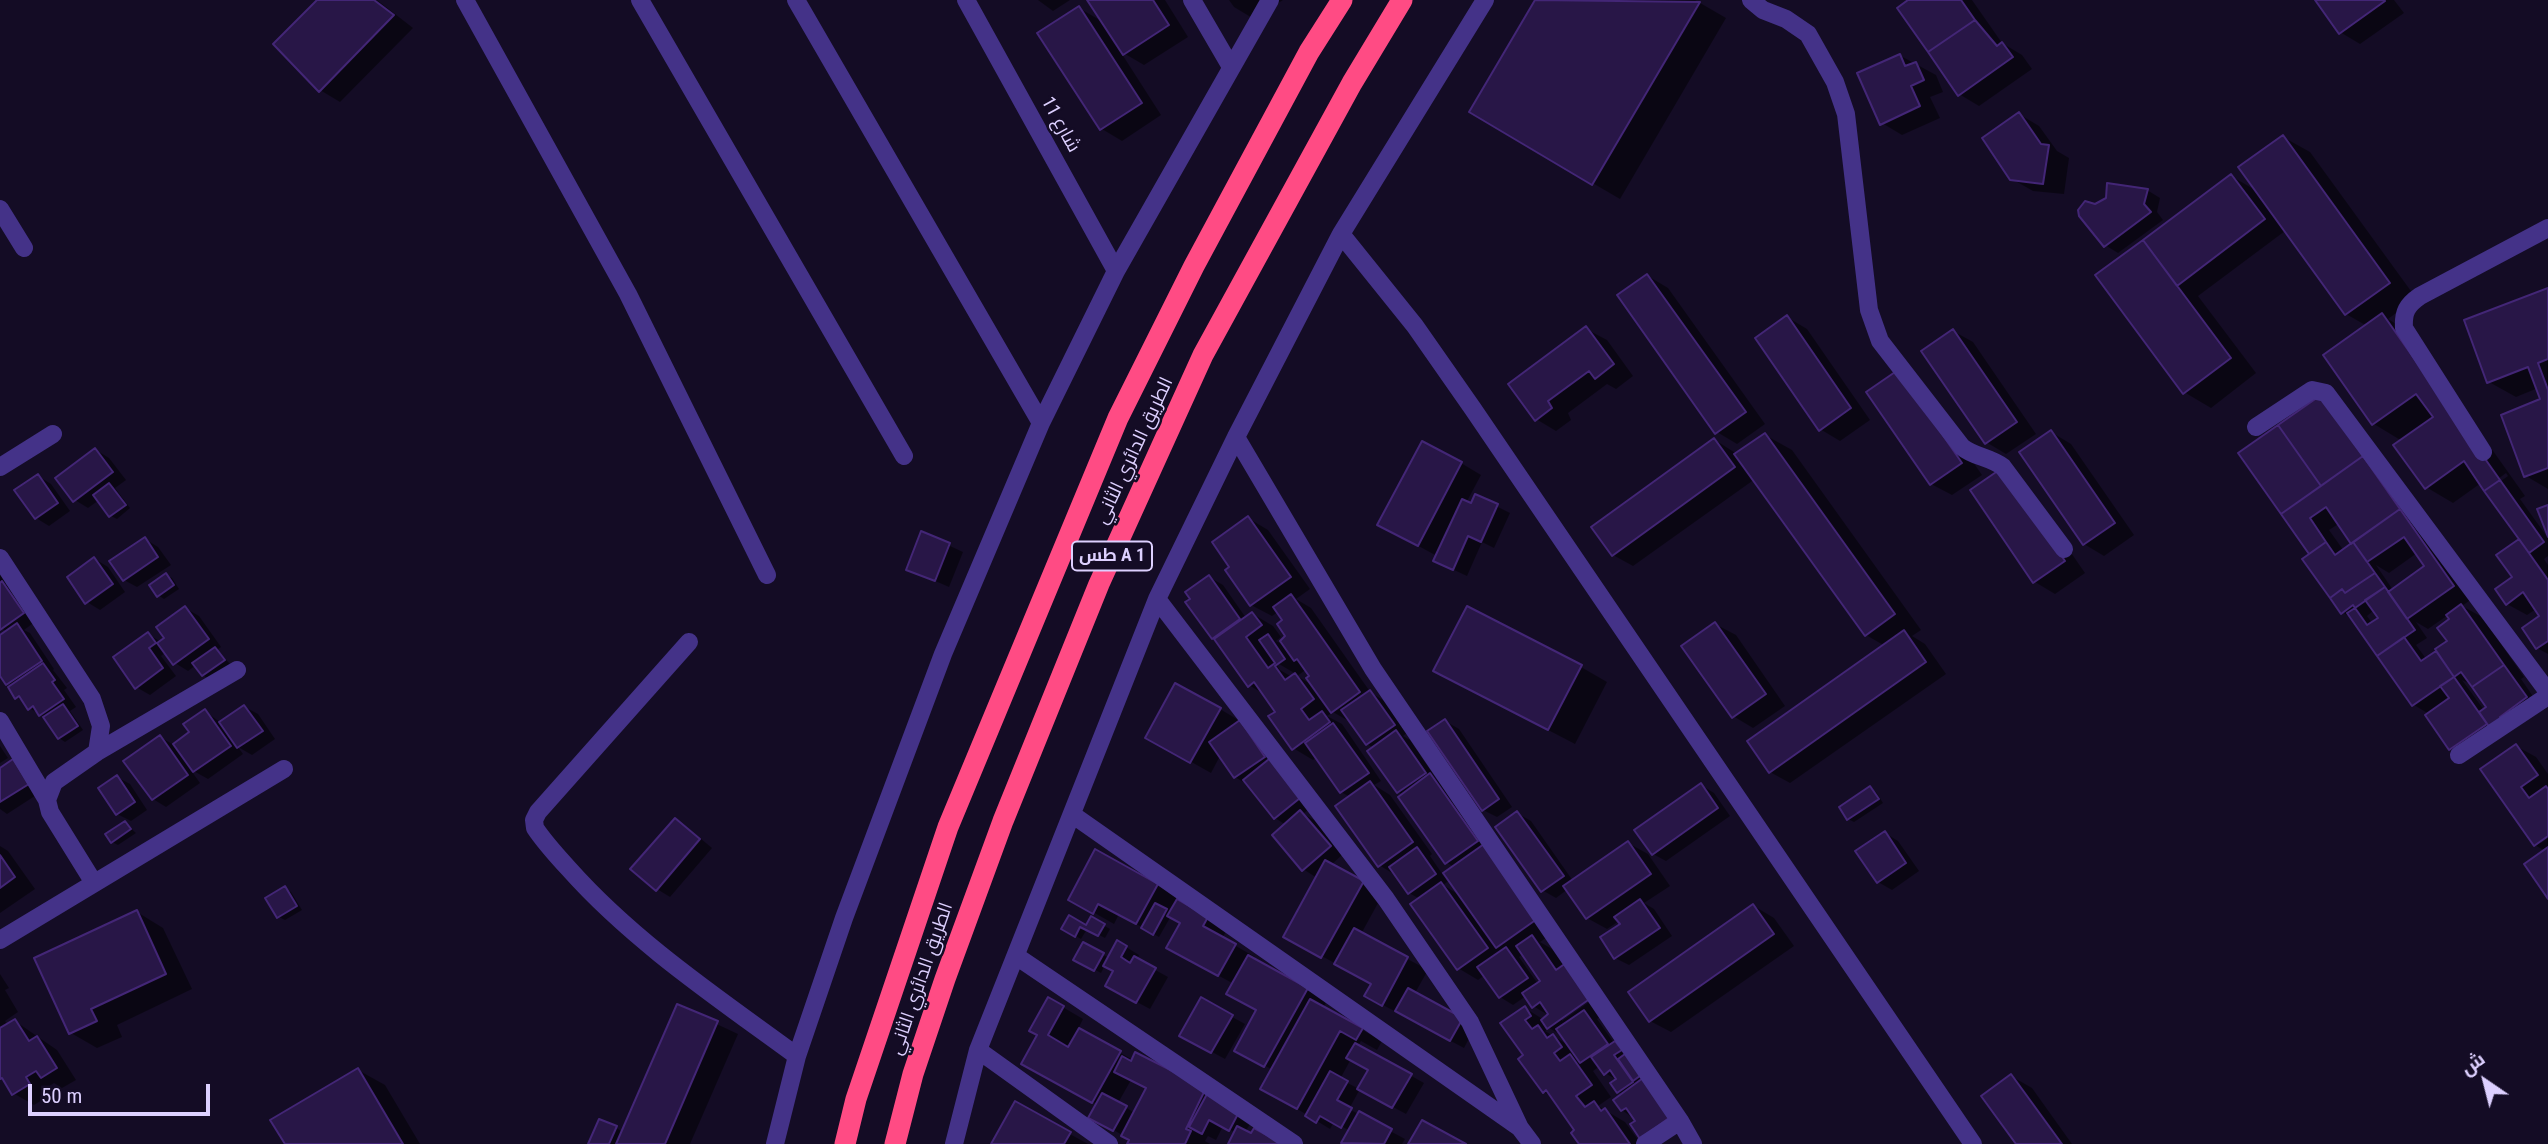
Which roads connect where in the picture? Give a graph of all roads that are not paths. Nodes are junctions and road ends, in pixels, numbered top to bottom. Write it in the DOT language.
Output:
graph roads {
  1 [pos="465,0"];
  2 [pos="640,0"];
  3 [pos="796,0"];
  4 [pos="966,0"];
  5 [pos="1192,0"];
  6 [pos="1270,0"];
  7 [pos="1342,0"];
  8 [pos="1402,0"];
  9 [pos="1485,0"];
  10 [pos="1751,0"];
  11 [pos="1231,67"];
  12 [pos="0,209"];
  13 [pos="2548,228"];
  14 [pos="1341,234"];
  15 [pos="24,248"];
  16 [pos="1116,271"];
  17 [pos="1041,424"];
  18 [pos="2256,427"];
  19 [pos="53,434"];
  20 [pos="1236,437"];
  21 [pos="2483,452"];
  22 [pos="904,456"];
  23 [pos="0,467"];
  24 [pos="2064,549"];
  25 [pos="0,558"];
  26 [pos="767,575"];
  27 [pos="1157,599"];
  28 [pos="689,642"];
  29 [pos="237,670"];
  30 [pos="2548,694"];
  31 [pos="0,722"];
  32 [pos="97,752"];
  33 [pos="2459,755"];
  34 [pos="285,769"];
  35 [pos="47,800"];
  36 [pos="1073,815"];
  37 [pos="94,883"];
  38 [pos="0,940"];
  39 [pos="1016,956"];
  40 [pos="978,1050"];
  41 [pos="796,1055"];
  42 [pos="1680,1121"];
  43 [pos="1520,1128"];
  44 [pos="775,1144"];
  45 [pos="845,1144"];
  46 [pos="895,1144"];
  47 [pos="954,1144"];
  48 [pos="1110,1144"];
  49 [pos="1294,1144"];
  50 [pos="1532,1144"];
  51 [pos="1645,1144"];
  52 [pos="1693,1144"];
  53 [pos="1973,1144"];
  1 -- 26 [label="street"];
  2 -- 22 [label="street"];
  3 -- 17 [label="street"];
  4 -- 16 [label="street, شارع 11"];
  5 -- 11 [label="street"];
  6 -- 11 [label="street"];
  7 -- 45 [label="highway, الطريق الدائري الثاني / طس A 1"];
  8 -- 46 [label="highway, الطريق الدائري الثاني / طس A 1"];
  9 -- 14 [label="street"];
  10 -- 24 [label="street"];
  11 -- 16 [label="street"];
  12 -- 15 [label="street"];
  13 -- 21 [label="street"];
  14 -- 20 [label="street"];
  14 -- 53 [label="street"];
  16 -- 17 [label="street"];
  17 -- 41 [label="street"];
  18 -- 30 [label="street"];
  19 -- 23 [label="street"];
  20 -- 27 [label="street"];
  20 -- 42 [label="street"];
  25 -- 32 [label="street"];
  27 -- 36 [label="street"];
  27 -- 43 [label="street"];
  28 -- 41 [label="street"];
  29 -- 32 [label="street"];
  30 -- 33 [label="street"];
  31 -- 35 [label="street"];
  32 -- 35 [label="street"];
  34 -- 37 [label="street"];
  35 -- 37 [label="street"];
  36 -- 39 [label="street"];
  36 -- 43 [label="street"];
  37 -- 38 [label="street"];
  39 -- 40 [label="street"];
  39 -- 49 [label="street"];
  40 -- 47 [label="street"];
  40 -- 48 [label="street"];
  41 -- 44 [label="street"];
  42 -- 51 [label="street"];
  42 -- 52 [label="street"];
  43 -- 50 [label="street"];
}
